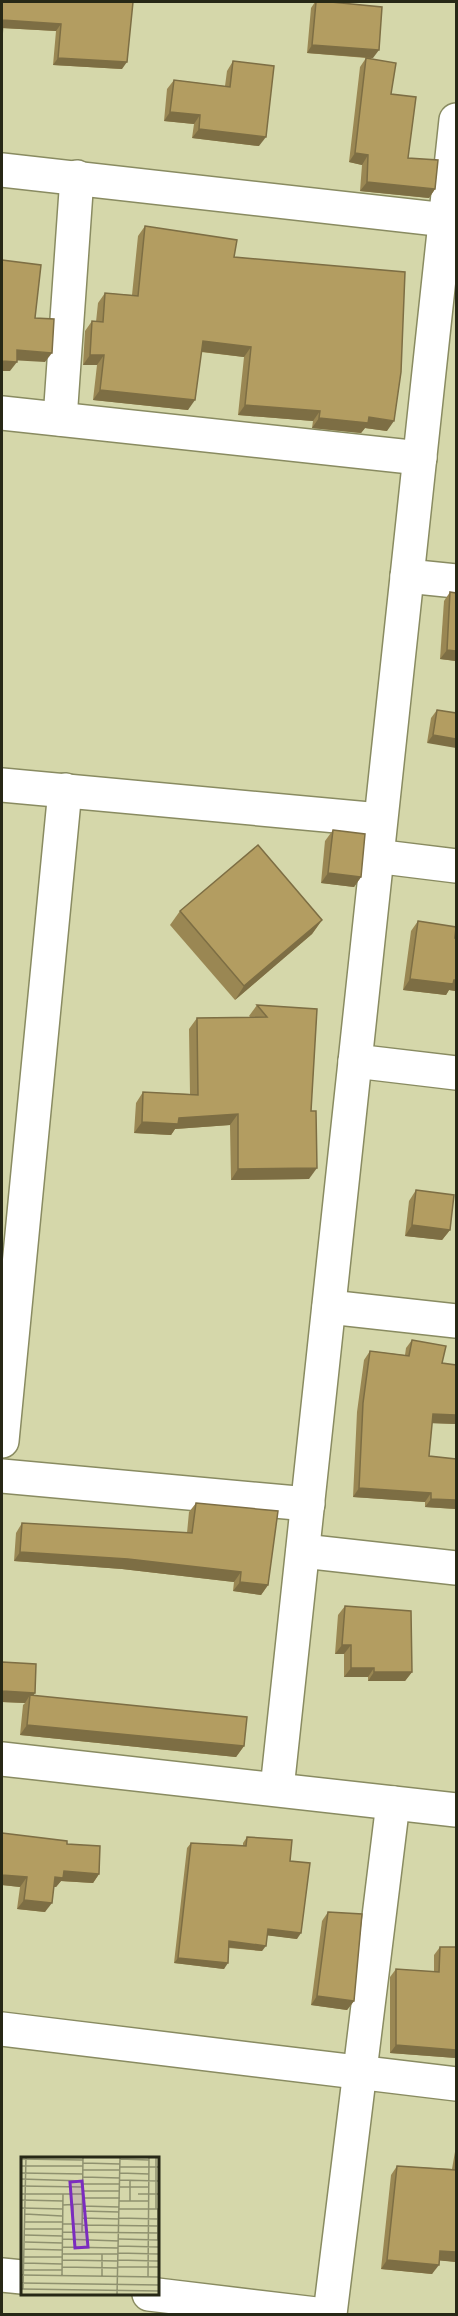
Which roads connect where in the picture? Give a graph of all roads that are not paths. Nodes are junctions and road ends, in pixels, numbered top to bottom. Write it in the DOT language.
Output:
graph roads {
  1 [pos="456,120"];
  2 [pos="2,170"];
  3 [pos="77,177"];
  4 [pos="446,220"];
  5 [pos="444,343"];
  6 [pos="2,413"];
  7 [pos="60,419"];
  8 [pos="420,458"];
  9 [pos="407,576"];
  10 [pos="456,581"];
  11 [pos="2,785"];
  12 [pos="65,790"];
  13 [pos="380,820"];
  14 [pos="375,856"];
  15 [pos="456,866"];
  16 [pos="355,1061"];
  17 [pos="456,1073"];
  18 [pos="329,1307"];
  19 [pos="456,1321"];
  20 [pos="2,1441"];
  21 [pos="2,1476"];
  22 [pos="308,1504"];
  23 [pos="303,1551"];
  24 [pos="456,1568"];
  25 [pos="2,1759"];
  26 [pos="277,1789"];
  27 [pos="393,1803"];
  28 [pos="456,1810"];
  29 [pos="2,2029"];
  30 [pos="361,2073"];
  31 [pos="456,2084"];
  32 [pos="2,2275"];
  33 [pos="21,2277"];
  34 [pos="164,2302"];
  35 [pos="316,2314"];
  36 [pos="330,2314"];
  1 -- 4 [label="street"];
  2 -- 3 [label="street"];
  3 -- 4 [label="street"];
  3 -- 7 [label="street"];
  4 -- 5 [label="street"];
  5 -- 8 [label="street"];
  6 -- 7 [label="street"];
  7 -- 8 [label="street"];
  8 -- 9 [label="street"];
  9 -- 10 [label="street"];
  9 -- 13 [label="street"];
  11 -- 12 [label="street"];
  12 -- 13 [label="street"];
  12 -- 20 [label="street"];
  13 -- 14 [label="street"];
  14 -- 15 [label="street"];
  14 -- 16 [label="street"];
  16 -- 17 [label="street"];
  16 -- 18 [label="street"];
  18 -- 19 [label="street"];
  18 -- 22 [label="street"];
  21 -- 22 [label="street"];
  22 -- 23 [label="street"];
  23 -- 24 [label="street"];
  23 -- 26 [label="street"];
  25 -- 26 [label="street"];
  26 -- 27 [label="street"];
  27 -- 28 [label="street"];
  27 -- 30 [label="street"];
  29 -- 30 [label="street"];
  30 -- 31 [label="street"];
  30 -- 36 [label="street"];
  32 -- 33 [label="street"];
  34 -- 35 [label="street"];
}
